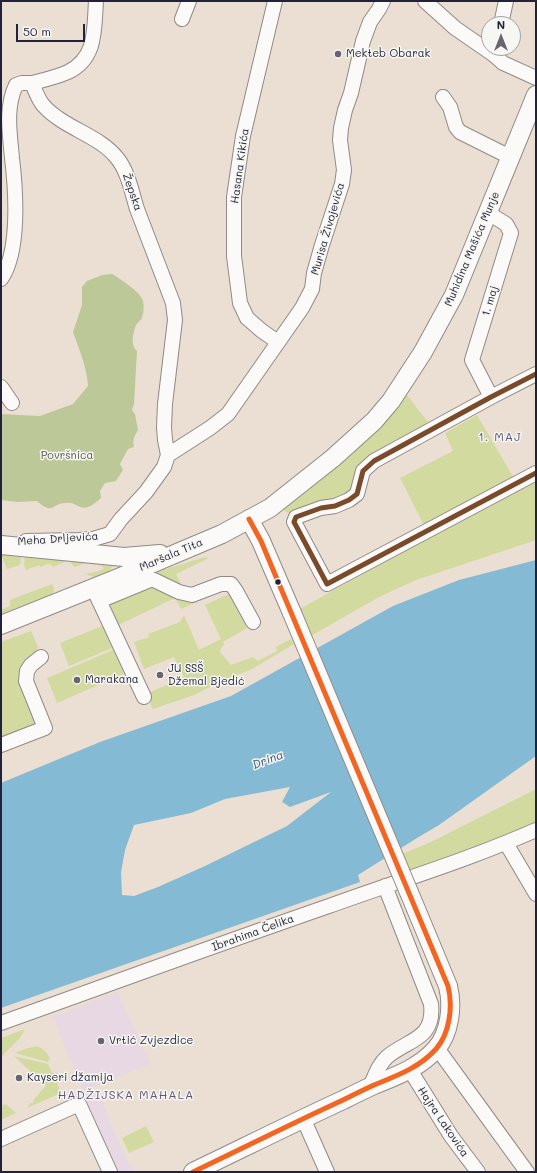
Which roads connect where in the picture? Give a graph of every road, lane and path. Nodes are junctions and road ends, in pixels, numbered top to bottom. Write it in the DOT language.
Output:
graph roads {
  1 [pos="96,1"];
  2 [pos="189,1"];
  3 [pos="275,1"];
  4 [pos="383,1"];
  5 [pos="425,1"];
  6 [pos="506,1"];
  7 [pos="503,16"];
  8 [pos="182,19"];
  9 [pos="481,44"];
  10 [pos="497,56"];
  11 [pos="536,78"];
  12 [pos="32,83"];
  13 [pos="536,95"];
  14 [pos="443,97"];
  15 [pos="510,157"];
  16 [pos="7,173"];
  17 [pos="488,213"];
  18 [pos="1,279"];
  19 [pos="278,342"];
  20 [pos="536,374"];
  21 [pos="1,387"];
  22 [pos="491,397"];
  23 [pos="12,403"];
  24 [pos="168,455"];
  25 [pos="536,473"];
  26 [pos="270,508"];
  27 [pos="249,519"];
  28 [pos="222,534"];
  29 [pos="3,545"];
  30 [pos="264,546"];
  31 [pos="178,552"];
  32 [pos="102,555"];
  33 [pos="118,578"];
  34 [pos="96,594"];
  35 [pos="253,622"];
  36 [pos="1,625"];
  37 [pos="41,657"];
  38 [pos="144,697"];
  39 [pos="1,745"];
  40 [pos="536,830"];
  41 [pos="506,843"];
  42 [pos="411,878"];
  43 [pos="385,886"];
  44 [pos="536,894"];
  45 [pos="396,912"];
  46 [pos="1,1023"];
  47 [pos="437,1048"];
  48 [pos="410,1070"];
  49 [pos="370,1087"];
  50 [pos="303,1118"];
  51 [pos="1,1139"];
  52 [pos="110,1172"];
  53 [pos="194,1172"];
  54 [pos="327,1172"];
  55 [pos="478,1172"];
  56 [pos="527,1172"];
  1 -- 12 [label="street"];
  2 -- 8 [label="street"];
  3 -- 19 [label="street, Hasana Kikića"];
  4 -- 19 [label="street, Murisa Živojevića"];
  5 -- 9 [label="street"];
  6 -- 7 [label="street"];
  10 -- 11 [label="street"];
  12 -- 16 [label="street"];
  12 -- 24 [label="street, Žepska"];
  13 -- 15 [label="main road, Muhidina Mašića Munje"];
  14 -- 15 [label="street"];
  15 -- 17 [label="main road, Muhidina Mašića Munje"];
  16 -- 18 [label="street"];
  17 -- 22 [label="street, 1. maj"];
  17 -- 26 [label="main road, Muhidina Mašića Munje"];
  19 -- 24 [label="street, Murisa Živojevića"];
  20 -- 22 [label="street"];
  21 -- 23 [label="street"];
  22 -- 25 [label="street"];
  24 -- 29 [label="street, Meha Drljevića"];
  26 -- 27 [label="main road, Muhidina Mašića Munje"];
  26 -- 30 [label="main road"];
  27 -- 28 [label="main road, Maršala Tita"];
  27 -- 30 [label="main road"];
  28 -- 30 [label="main road"];
  28 -- 31 [label="main road, Maršala Tita"];
  29 -- 32 [label="main road, Meha Drljevića"];
  30 -- 47 [label="main road, bridge"];
  31 -- 32 [label="main road, Meha Drljevića"];
  31 -- 33 [label="main road, Maršala Tita"];
  32 -- 33 [label="main road"];
  33 -- 34 [label="main road, Maršala Tita"];
  34 -- 35 [label="street, Maršala Tita"];
  34 -- 36 [label="main road, Maršala Tita"];
  34 -- 38 [label="street"];
  37 -- 39 [label="street"];
  40 -- 41 [label="street, Ibrahima Čelika"];
  41 -- 42 [label="street, Ibrahima Čelika"];
  41 -- 44 [label="street"];
  42 -- 43 [label="street, Ibrahima Čelika"];
  42 -- 45 [label="street"];
  43 -- 45 [label="street"];
  43 -- 46 [label="street, Ibrahima Čelika"];
  45 -- 49 [label="street"];
  47 -- 48 [label="main road"];
  47 -- 56 [label="street"];
  48 -- 49 [label="main road"];
  48 -- 55 [label="street, Hajra Lakovića"];
  49 -- 50 [label="main road"];
  50 -- 53 [label="main road"];
  50 -- 54 [label="street"];
  51 -- 52 [label="street"];
}
